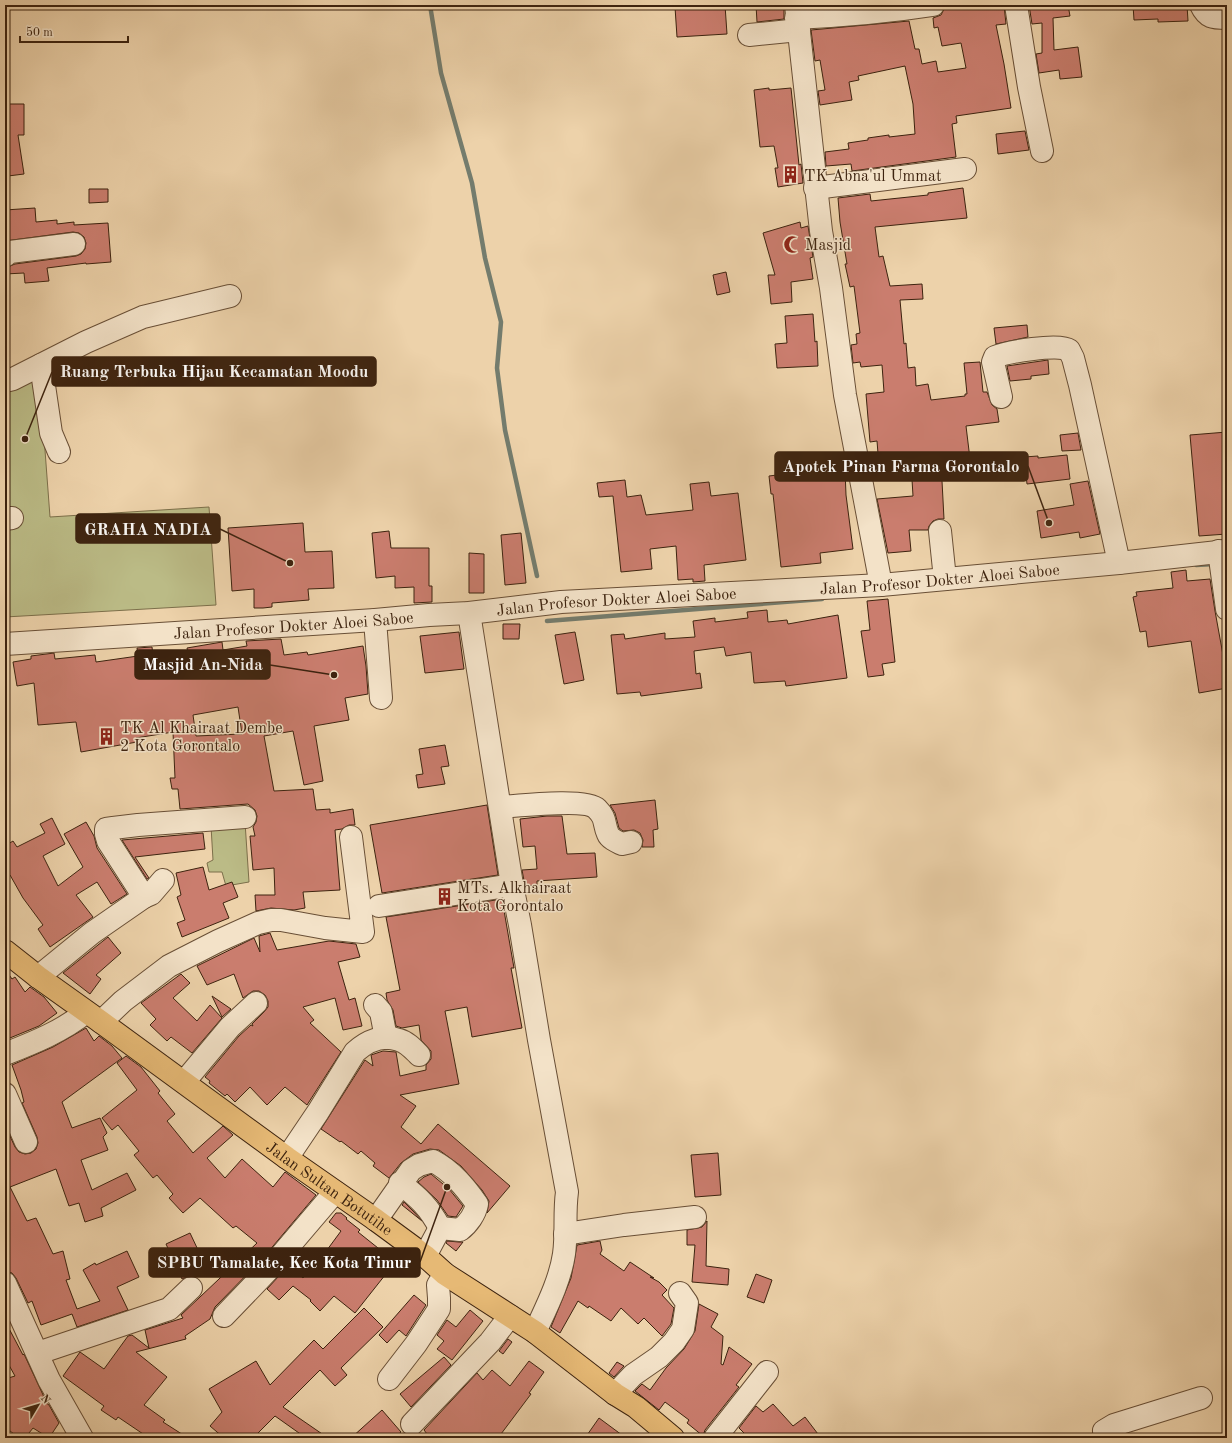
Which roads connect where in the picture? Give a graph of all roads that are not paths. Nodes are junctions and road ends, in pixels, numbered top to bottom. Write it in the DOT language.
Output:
graph roads {
  1 [pos="933,5"];
  2 [pos="1016,5"];
  3 [pos="1201,5"];
  4 [pos="797,18"];
  5 [pos="1227,18"];
  6 [pos="749,35"];
  7 [pos="1042,151"];
  8 [pos="965,169"];
  9 [pos="816,188"];
  10 [pos="74,244"];
  11 [pos="5,256"];
  12 [pos="230,296"];
  13 [pos="41,365"];
  14 [pos="5,381"];
  15 [pos="1001,397"];
  16 [pos="59,452"];
  17 [pos="940,531"];
  18 [pos="1223,551"];
  19 [pos="1119,563"];
  20 [pos="945,579"];
  21 [pos="881,585"];
  22 [pos="1227,609"];
  23 [pos="469,613"];
  24 [pos="375,620"];
  25 [pos="5,644"];
  26 [pos="381,698"];
  27 [pos="500,808"];
  28 [pos="245,817"];
  29 [pos="351,837"];
  30 [pos="631,842"];
  31 [pos="163,880"];
  32 [pos="512,885"];
  33 [pos="144,898"];
  34 [pos="378,906"];
  35 [pos="5,951"];
  36 [pos="38,977"];
  37 [pos="256,1003"];
  38 [pos="375,1005"];
  39 [pos="94,1017"];
  40 [pos="386,1038"];
  41 [pos="5,1054"];
  42 [pos="420,1055"];
  43 [pos="184,1082"];
  44 [pos="5,1094"];
  45 [pos="26,1142"];
  46 [pos="287,1158"];
  47 [pos="400,1183"];
  48 [pos="334,1192"];
  49 [pos="695,1217"];
  50 [pos="376,1220"];
  51 [pos="440,1228"];
  52 [pos="565,1234"];
  53 [pos="425,1256"];
  54 [pos="445,1274"];
  55 [pos="5,1283"];
  56 [pos="191,1288"];
  57 [pos="680,1293"];
  58 [pos="224,1316"];
  59 [pos="510,1316"];
  60 [pos="535,1332"];
  61 [pos="38,1353"];
  62 [pos="767,1372"];
  63 [pos="388,1379"];
  64 [pos="615,1394"];
  65 [pos="1202,1398"];
  66 [pos="412,1424"];
  67 [pos="82,1438"];
  68 [pos="673,1438"];
  69 [pos="715,1438"];
  70 [pos="1105,1438"];
  1 -- 4 [label="street"];
  2 -- 7 [label="street"];
  3 -- 5 [label="street"];
  4 -- 6 [label="street"];
  4 -- 9 [label="street"];
  8 -- 9 [label="street"];
  9 -- 21 [label="street"];
  10 -- 11 [label="street"];
  12 -- 13 [label="street"];
  13 -- 14 [label="street"];
  13 -- 16 [label="street"];
  15 -- 19 [label="street"];
  17 -- 20 [label="street"];
  18 -- 19 [label="street, Jalan Profesor Dokter Aloei Saboe"];
  18 -- 22 [label="street"];
  19 -- 20 [label="street, Jalan Profesor Dokter Aloei Saboe"];
  20 -- 21 [label="street, Jalan Profesor Dokter Aloei Saboe"];
  21 -- 23 [label="street, Jalan Profesor Dokter Aloei Saboe"];
  23 -- 24 [label="street, Jalan Profesor Dokter Aloei Saboe"];
  23 -- 27 [label="street"];
  24 -- 25 [label="street, Jalan Profesor Dokter Aloei Saboe"];
  24 -- 26 [label="street"];
  27 -- 30 [label="street"];
  27 -- 32 [label="street"];
  28 -- 33 [label="street"];
  29 -- 39 [label="street"];
  31 -- 33 [label="street"];
  32 -- 34 [label="street"];
  32 -- 52 [label="street"];
  33 -- 36 [label="street"];
  35 -- 36 [label="main road, Jalan Sultan Botutihe"];
  36 -- 39 [label="main road, Jalan Sultan Botutihe"];
  37 -- 43 [label="street"];
  38 -- 40 [label="street"];
  39 -- 41 [label="street"];
  39 -- 43 [label="main road, Jalan Sultan Botutihe"];
  40 -- 42 [label="street"];
  40 -- 46 [label="street"];
  43 -- 46 [label="main road, Jalan Sultan Botutihe"];
  44 -- 45 [label="street"];
  46 -- 48 [label="main road, Jalan Sultan Botutihe"];
  47 -- 50 [label="street"];
  47 -- 51 [label="street"];
  47 -- 51 [label="street"];
  48 -- 50 [label="main road, Jalan Sultan Botutihe"];
  48 -- 58 [label="street"];
  49 -- 52 [label="street"];
  50 -- 53 [label="main road, Jalan Sultan Botutihe"];
  51 -- 53 [label="street"];
  52 -- 60 [label="street"];
  53 -- 54 [label="main road, Jalan Sultan Botutihe"];
  54 -- 59 [label="main road, Jalan Sultan Botutihe"];
  54 -- 63 [label="street"];
  55 -- 61 [label="street"];
  56 -- 61 [label="street"];
  57 -- 64 [label="street"];
  59 -- 60 [label="main road, Jalan Sultan Botutihe"];
  59 -- 66 [label="street"];
  60 -- 64 [label="main road, Jalan Sultan Botutihe"];
  61 -- 67 [label="street"];
  62 -- 69 [label="street"];
  64 -- 68 [label="main road, Jalan Sultan Botutihe"];
  65 -- 70 [label="street"];
}
